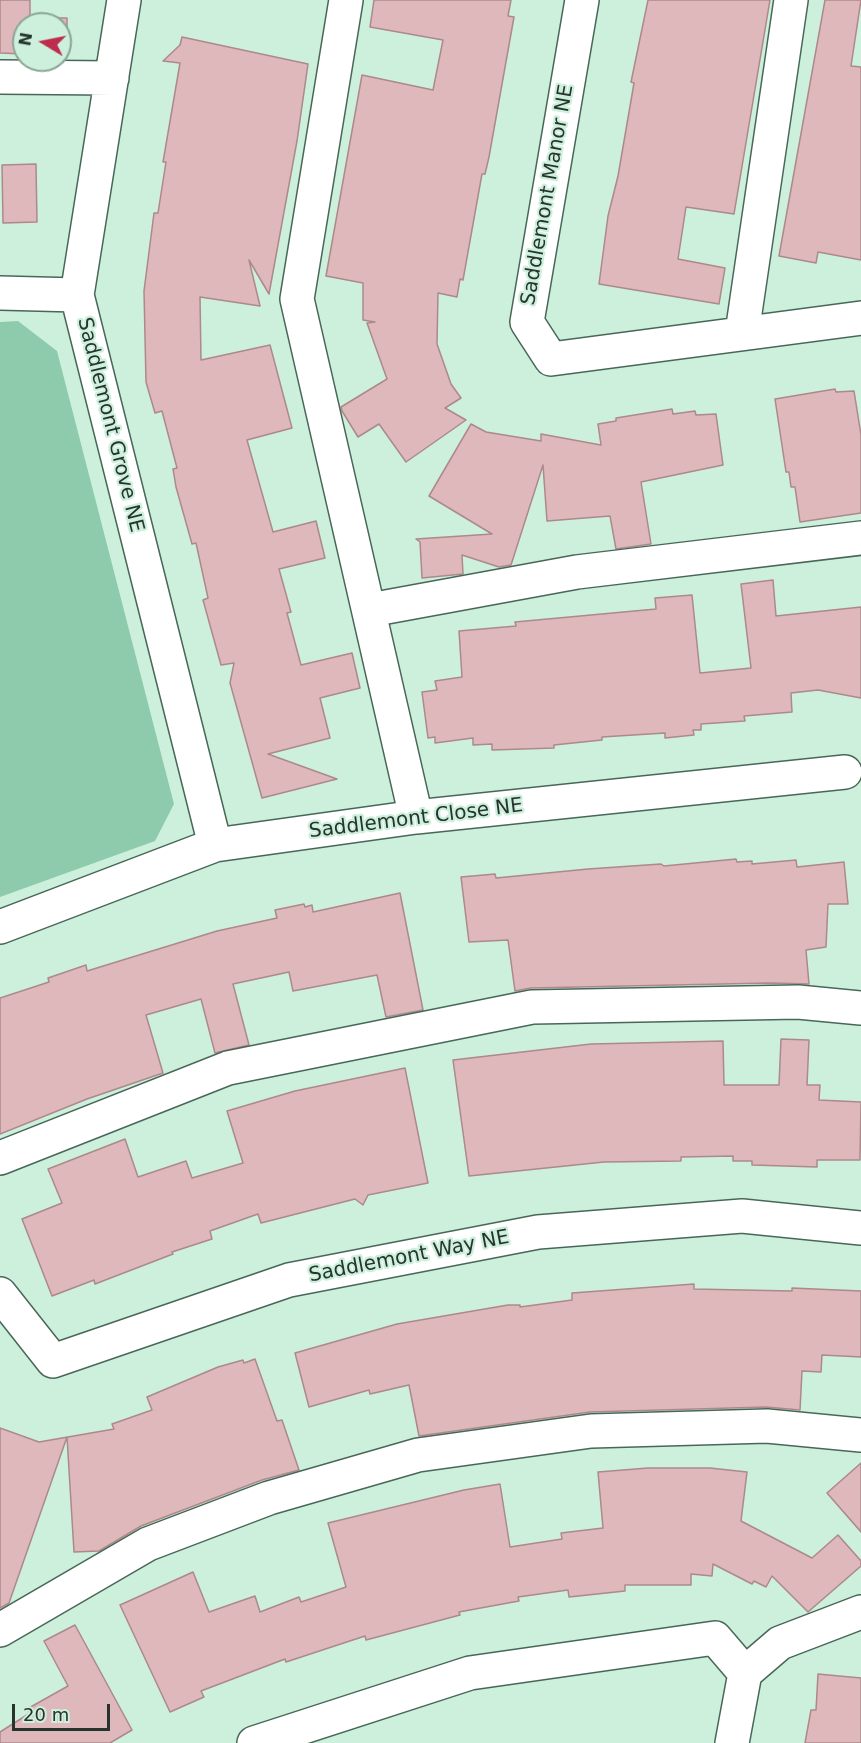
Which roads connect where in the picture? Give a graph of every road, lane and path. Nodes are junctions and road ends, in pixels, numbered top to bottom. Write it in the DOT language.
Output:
graph roads {
  1 [pos="124,0"];
  2 [pos="346,0"];
  3 [pos="582,0"];
  4 [pos="791,0"];
  5 [pos="0,78"];
  6 [pos="112,78"];
  7 [pos="0,293"];
  8 [pos="77,295"];
  9 [pos="861,318"];
  10 [pos="742,333"];
  11 [pos="861,538"];
  12 [pos="370,610"];
  13 [pos="845,772"];
  14 [pos="416,817"];
  15 [pos="215,845"];
  16 [pos="0,927"];
  17 [pos="861,1008"];
  18 [pos="0,1158"];
  19 [pos="861,1228"];
  20 [pos="0,1294"];
  21 [pos="861,1434"];
  22 [pos="861,1612"];
  23 [pos="0,1630"];
  24 [pos="745,1672"];
  25 [pos="254,1743"];
  26 [pos="732,1743"];
  1 -- 6 [label="street, Saddlemont Grove NE"];
  2 -- 12 [label="street"];
  3 -- 10 [label="street, Saddlemont Manor NE"];
  4 -- 10 [label="street"];
  5 -- 6 [label="street"];
  6 -- 8 [label="street, Saddlemont Grove NE"];
  7 -- 8 [label="street"];
  8 -- 15 [label="street, Saddlemont Grove NE"];
  9 -- 10 [label="street, Saddlemont Manor NE"];
  11 -- 12 [label="street"];
  12 -- 14 [label="street"];
  13 -- 14 [label="street, Saddlemont Close NE"];
  14 -- 15 [label="street, Saddlemont Close NE"];
  15 -- 16 [label="street, Saddlemont Close NE"];
  17 -- 18 [label="street"];
  19 -- 20 [label="street, Saddlemont Way NE"];
  21 -- 23 [label="street"];
  22 -- 24 [label="street"];
  24 -- 25 [label="street"];
  24 -- 26 [label="street"];
}
